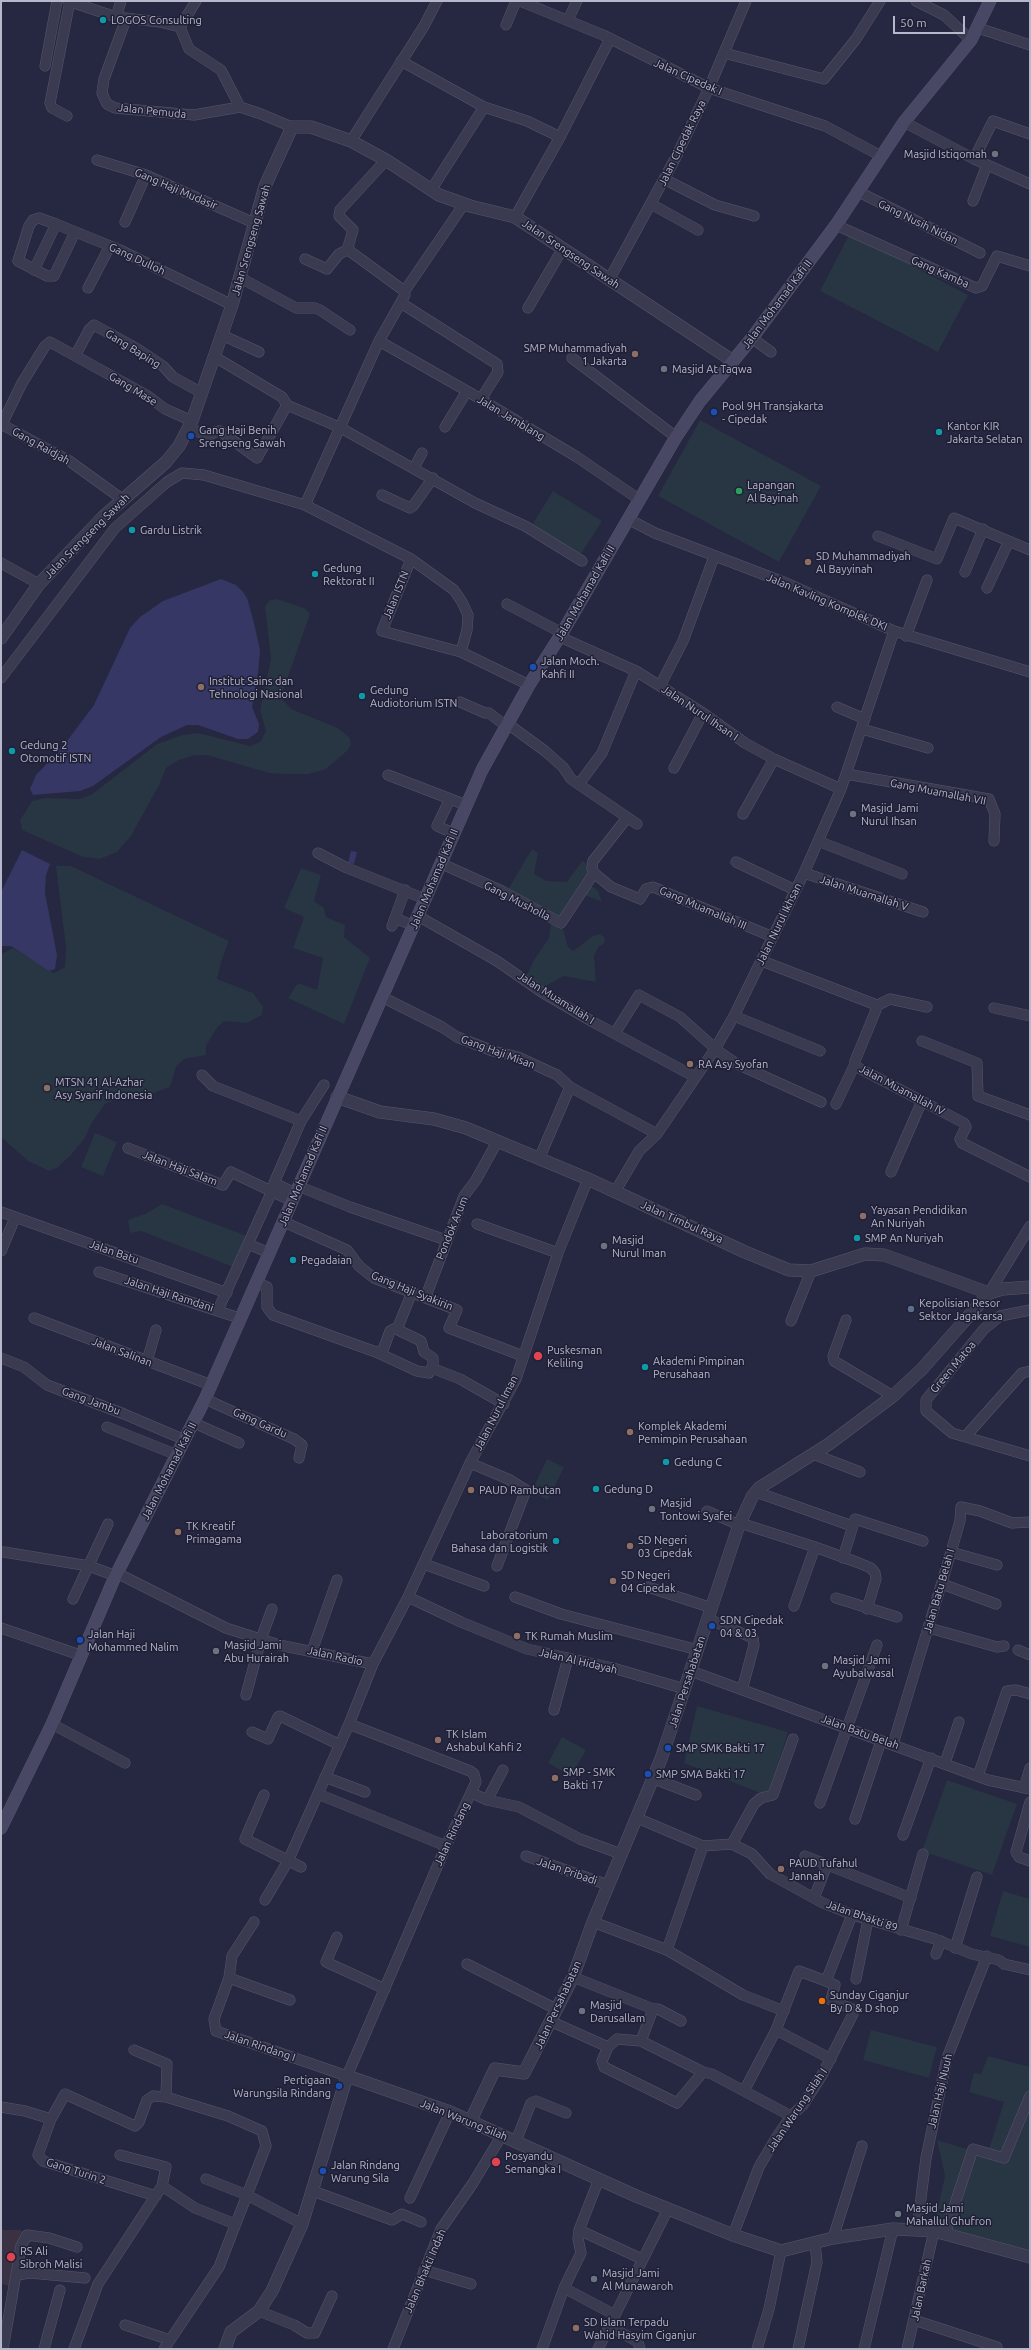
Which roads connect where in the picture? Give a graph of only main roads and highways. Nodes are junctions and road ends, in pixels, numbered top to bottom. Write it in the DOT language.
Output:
graph roads {
  1 [pos="990,1"];
  2 [pos="1,1828"];
  1 -- 2 [label="main road, Jalan Mohamad Kafi II"];
}
